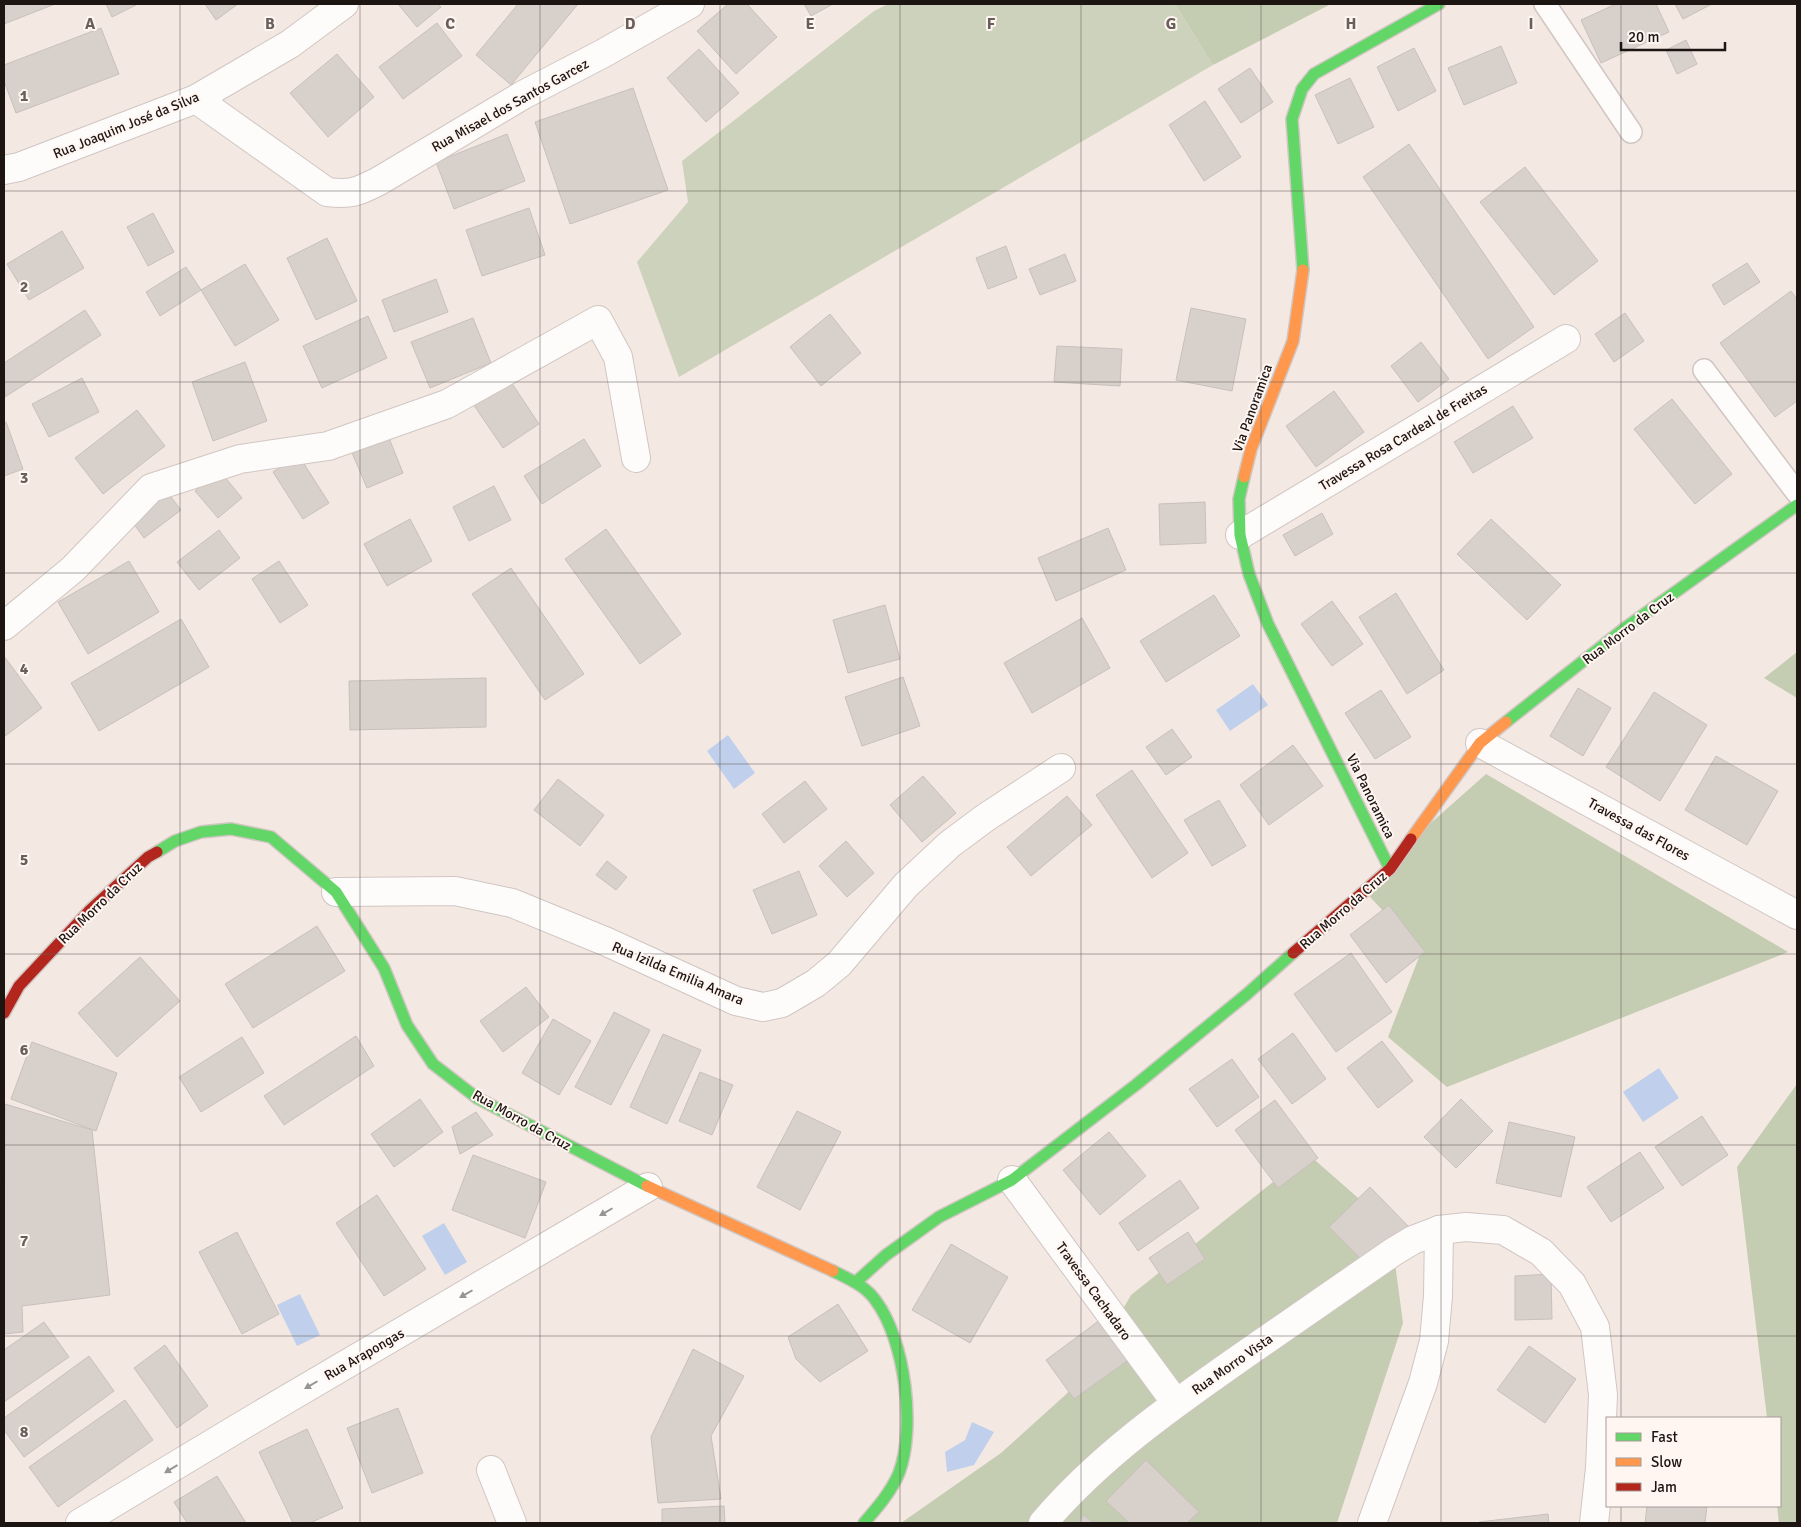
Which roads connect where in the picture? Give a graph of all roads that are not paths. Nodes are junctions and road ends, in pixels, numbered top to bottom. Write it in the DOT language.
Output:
graph roads {
  1 [pos="344,4"];
  2 [pos="690,4"];
  3 [pos="1438,4"];
  4 [pos="1545,4"];
  5 [pos="196,99"];
  6 [pos="1632,132"];
  7 [pos="4,170"];
  8 [pos="1566,339"];
  9 [pos="1704,370"];
  10 [pos="636,458"];
  11 [pos="1797,493"];
  12 [pos="1797,505"];
  13 [pos="1240,535"];
  14 [pos="4,626"];
  15 [pos="1480,743"];
  16 [pos="1061,768"];
  17 [pos="1390,869"];
  18 [pos="336,892"];
  19 [pos="1797,916"];
  20 [pos="4,1012"];
  21 [pos="1012,1180"];
  22 [pos="648,1187"];
  23 [pos="1439,1230"];
  24 [pos="856,1282"];
  25 [pos="1176,1403"];
  26 [pos="490,1470"];
  27 [pos="80,1523"];
  28 [pos="512,1523"];
  29 [pos="864,1523"];
  30 [pos="1043,1523"];
  31 [pos="1372,1523"];
  32 [pos="1594,1523"];
  1 -- 5 [label="street, Rua Joaquim José da Silva"];
  2 -- 5 [label="street, Rua Misael dos Santos Garcez"];
  3 -- 13 [label="street, Via Panoramica"];
  4 -- 6 [label="lane"];
  5 -- 7 [label="street, Rua Joaquim José da Silva"];
  8 -- 13 [label="street, Travessa Rosa Cardeal de Freitas"];
  9 -- 11 [label="lane"];
  10 -- 14 [label="street"];
  12 -- 15 [label="street, Rua Morro da Cruz"];
  13 -- 17 [label="street, Via Panoramica"];
  15 -- 17 [label="street, Rua Morro da Cruz"];
  15 -- 19 [label="street, Travessa das Flores"];
  16 -- 18 [label="street, Rua Izilda Emilia Amara"];
  17 -- 21 [label="street, Rua Morro da Cruz"];
  18 -- 20 [label="street, Rua Morro da Cruz"];
  18 -- 22 [label="street, Rua Morro da Cruz"];
  21 -- 24 [label="street, Rua Morro da Cruz"];
  21 -- 25 [label="street, Travessa Cachadaro"];
  22 -- 24 [label="street, Rua Morro da Cruz"];
  22 -- 27 [label="street, Rua Arapongas, one-way"];
  23 -- 25 [label="street, Rua Morro Vista"];
  23 -- 31 [label="street"];
  23 -- 32 [label="street, Rua Morro Vista"];
  24 -- 29 [label="street, Rua Morro da Cruz"];
  25 -- 30 [label="street, Rua Morro Vista"];
  26 -- 28 [label="street"];
}
